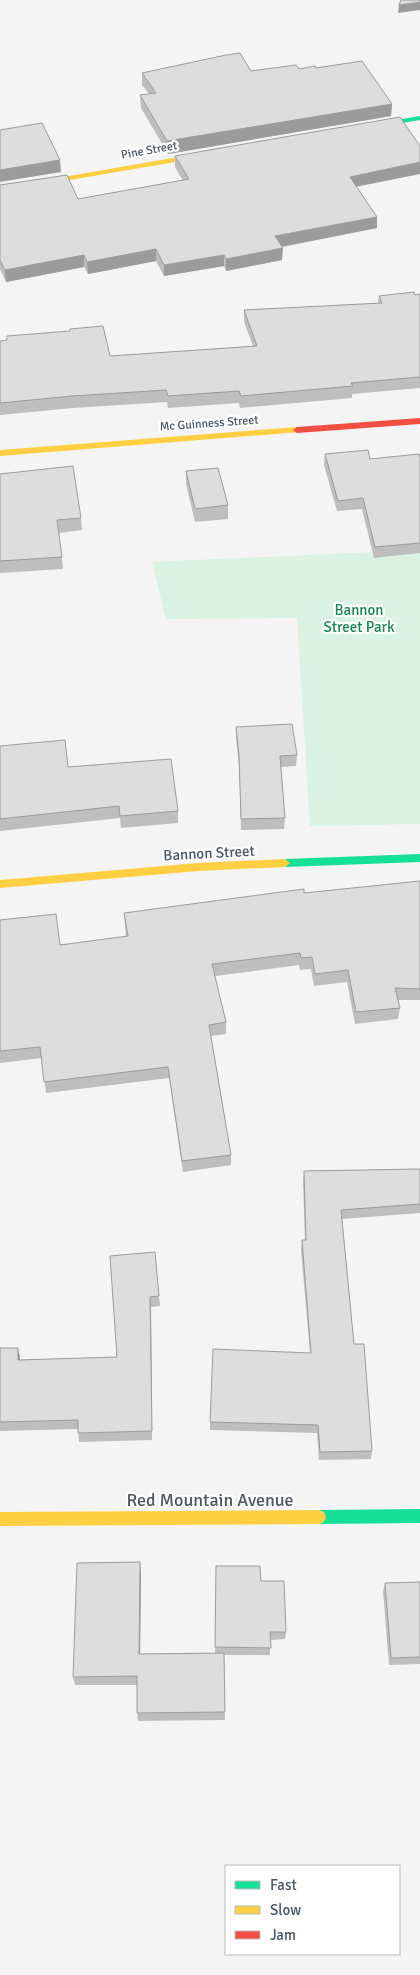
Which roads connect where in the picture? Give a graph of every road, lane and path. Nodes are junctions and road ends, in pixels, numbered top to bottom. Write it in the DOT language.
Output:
graph roads {
  1 [pos="420,118"];
  2 [pos="352,130"];
  3 [pos="225,151"];
  4 [pos="0,190"];
  5 [pos="420,421"];
  6 [pos="0,453"];
  7 [pos="420,858"];
  8 [pos="0,884"];
  9 [pos="420,1516"];
  10 [pos="0,1519"];
  1 -- 2 [label="street"];
  3 -- 4 [label="street, Pine Street"];
  5 -- 6 [label="street, Mc Guinness Street"];
  7 -- 8 [label="street, Bannon Street"];
  9 -- 10 [label="street, Red Mountain Avenue"];
}
